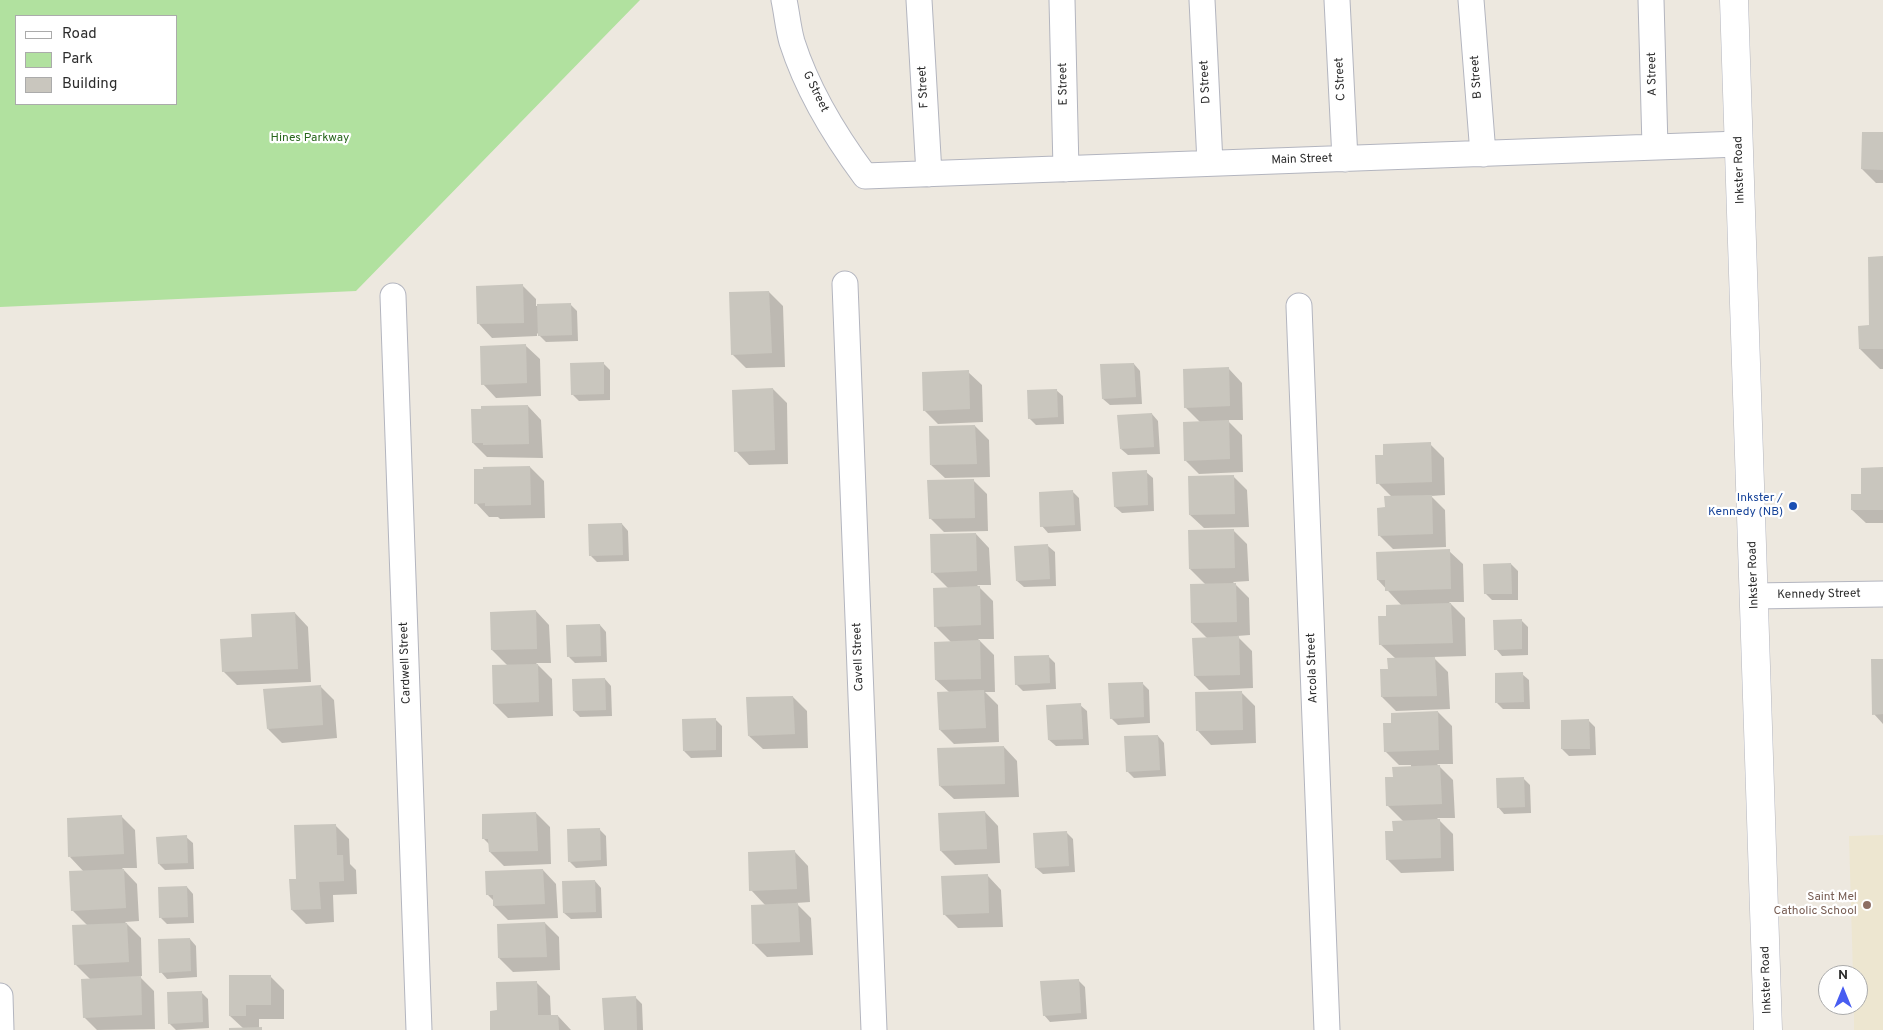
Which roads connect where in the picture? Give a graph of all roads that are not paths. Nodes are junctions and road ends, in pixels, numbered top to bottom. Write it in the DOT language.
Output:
graph roads {
  1 [pos="784,0"];
  2 [pos="919,0"];
  3 [pos="1062,0"];
  4 [pos="1202,0"];
  5 [pos="1337,0"];
  6 [pos="1471,0"];
  7 [pos="1651,0"];
  8 [pos="1734,0"];
  9 [pos="1739,144"];
  10 [pos="1655,147"];
  11 [pos="1483,154"];
  12 [pos="1345,159"];
  13 [pos="1210,164"];
  14 [pos="1066,169"];
  15 [pos="929,174"];
  16 [pos="865,176"];
  17 [pos="845,284"];
  18 [pos="393,296"];
  19 [pos="1299,306"];
  20 [pos="1883,594"];
  21 [pos="1754,596"];
  22 [pos="0,996"];
  23 [pos="1,1030"];
  24 [pos="419,1030"];
  25 [pos="874,1030"];
  26 [pos="1327,1030"];
  27 [pos="1768,1030"];
  1 -- 16 [label="street, G Street"];
  2 -- 15 [label="street, F Street"];
  3 -- 14 [label="street, E Street"];
  4 -- 13 [label="street, D Street"];
  5 -- 12 [label="street, C Street"];
  6 -- 11 [label="street, B Street"];
  7 -- 10 [label="street, A Street"];
  8 -- 9 [label="main road, Inkster Road"];
  9 -- 10 [label="street, Main Street"];
  9 -- 21 [label="main road, Inkster Road"];
  10 -- 11 [label="street, Main Street"];
  11 -- 12 [label="street, Main Street"];
  12 -- 13 [label="street, Main Street"];
  13 -- 14 [label="street, Main Street"];
  14 -- 15 [label="street, Main Street"];
  15 -- 16 [label="street, Main Street"];
  17 -- 25 [label="street, Cavell Street"];
  18 -- 24 [label="street, Cardwell Street"];
  19 -- 26 [label="street, Arcola Street"];
  20 -- 21 [label="street, Kennedy Street"];
  21 -- 27 [label="main road, Inkster Road"];
  22 -- 23 [label="street"];
}
